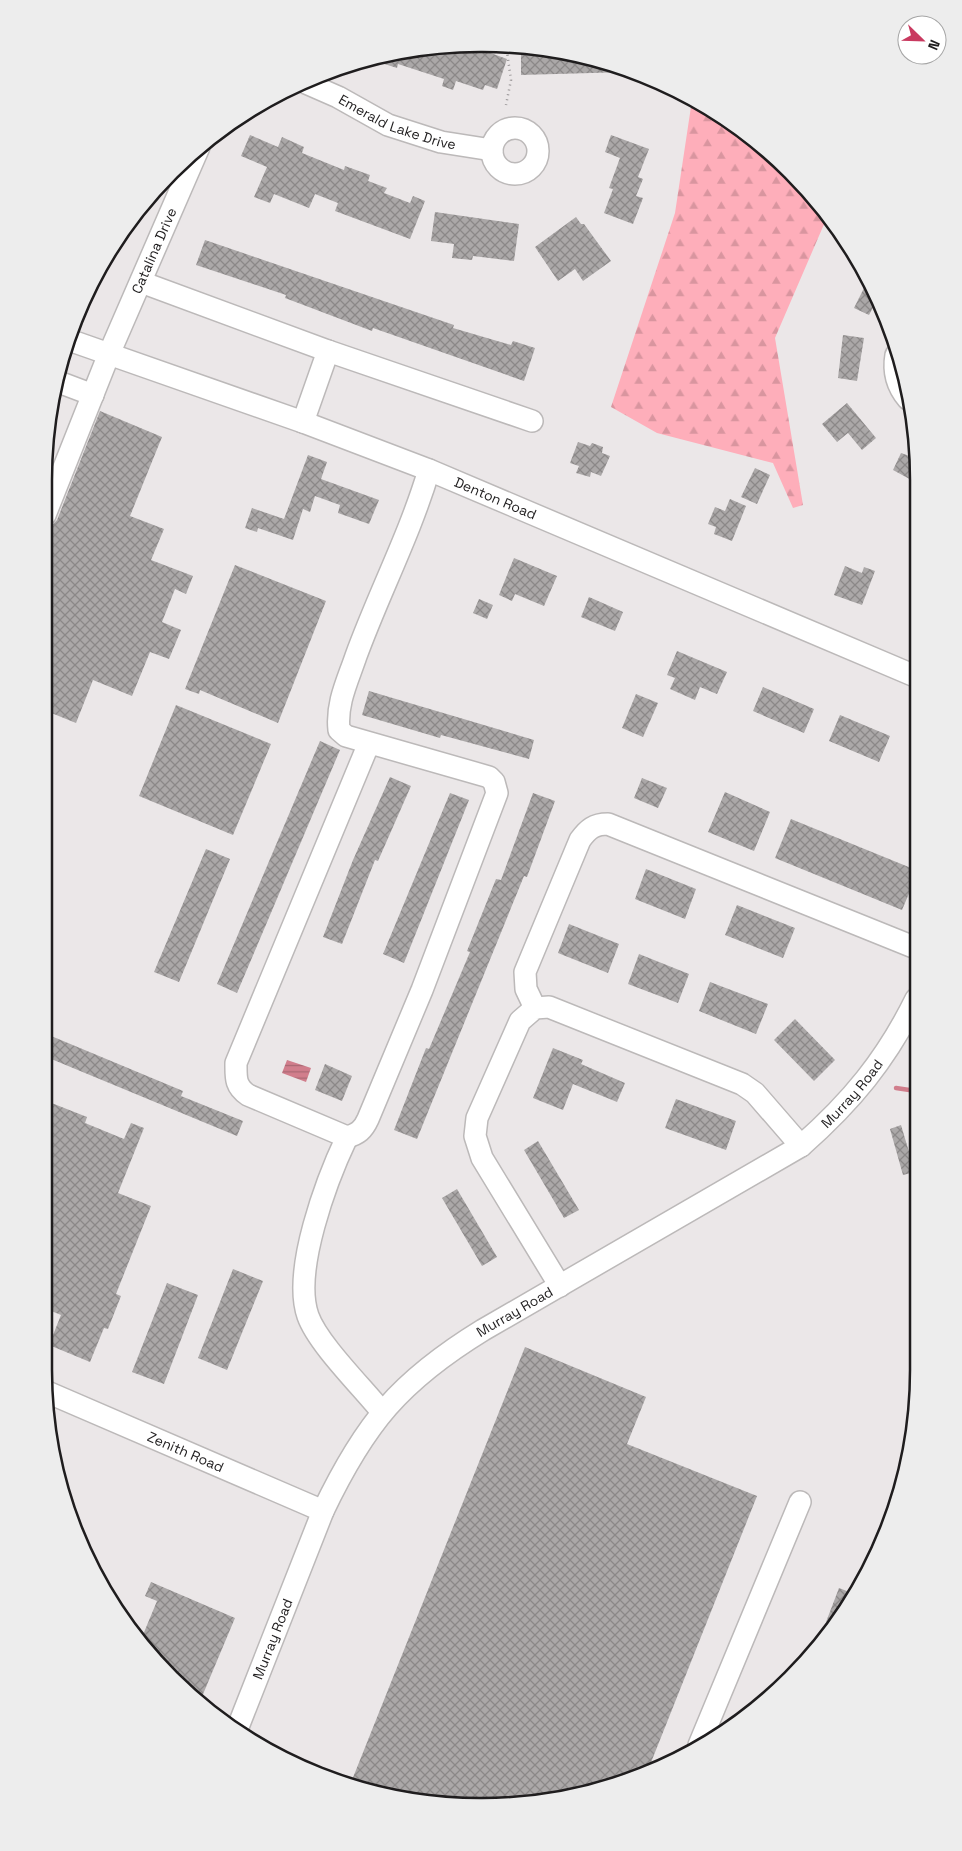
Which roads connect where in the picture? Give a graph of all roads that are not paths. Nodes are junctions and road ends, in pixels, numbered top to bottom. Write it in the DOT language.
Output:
graph roads {
  1 [pos="314,86"];
  2 [pos="492,150"];
  3 [pos="193,163"];
  4 [pos="142,282"];
  5 [pos="75,342"];
  6 [pos="328,351"];
  7 [pos="109,354"];
  8 [pos="64,384"];
  9 [pos="93,395"];
  10 [pos="532,421"];
  11 [pos="303,422"];
  12 [pos="429,470"];
  13 [pos="52,491"];
  14 [pos="910,674"];
  15 [pos="369,744"];
  16 [pos="910,946"];
  17 [pos="535,1008"];
  18 [pos="910,1012"];
  19 [pos="347,1137"];
  20 [pos="801,1146"];
  21 [pos="560,1286"];
  22 [pos="53,1394"];
  23 [pos="382,1412"];
  24 [pos="800,1502"];
  25 [pos="323,1511"];
  26 [pos="239,1723"];
  27 [pos="701,1737"];
  1 -- 2 [label="street, Emerald Lake Drive"];
  3 -- 4 [label="street, Catalina Drive"];
  4 -- 6 [label="street"];
  4 -- 7 [label="street, Catalina Drive"];
  5 -- 7 [label="street, Denton Road"];
  6 -- 10 [label="street"];
  6 -- 11 [label="street"];
  7 -- 9 [label="street, Catalina Drive"];
  7 -- 11 [label="street, Denton Road"];
  8 -- 9 [label="street"];
  9 -- 13 [label="street, Catalina Drive"];
  11 -- 12 [label="street, Denton Road"];
  12 -- 14 [label="street, Denton Road"];
  12 -- 15 [label="street"];
  15 -- 19 [label="street"];
  15 -- 19 [label="street"];
  16 -- 17 [label="street"];
  17 -- 20 [label="street"];
  17 -- 21 [label="street"];
  18 -- 20 [label="street, Murray Road"];
  19 -- 23 [label="street"];
  20 -- 21 [label="street, Murray Road"];
  21 -- 23 [label="street, Murray Road"];
  22 -- 25 [label="street, Zenith Road"];
  23 -- 25 [label="street, Murray Road"];
  24 -- 27 [label="street"];
  25 -- 26 [label="street, Murray Road"];
}
